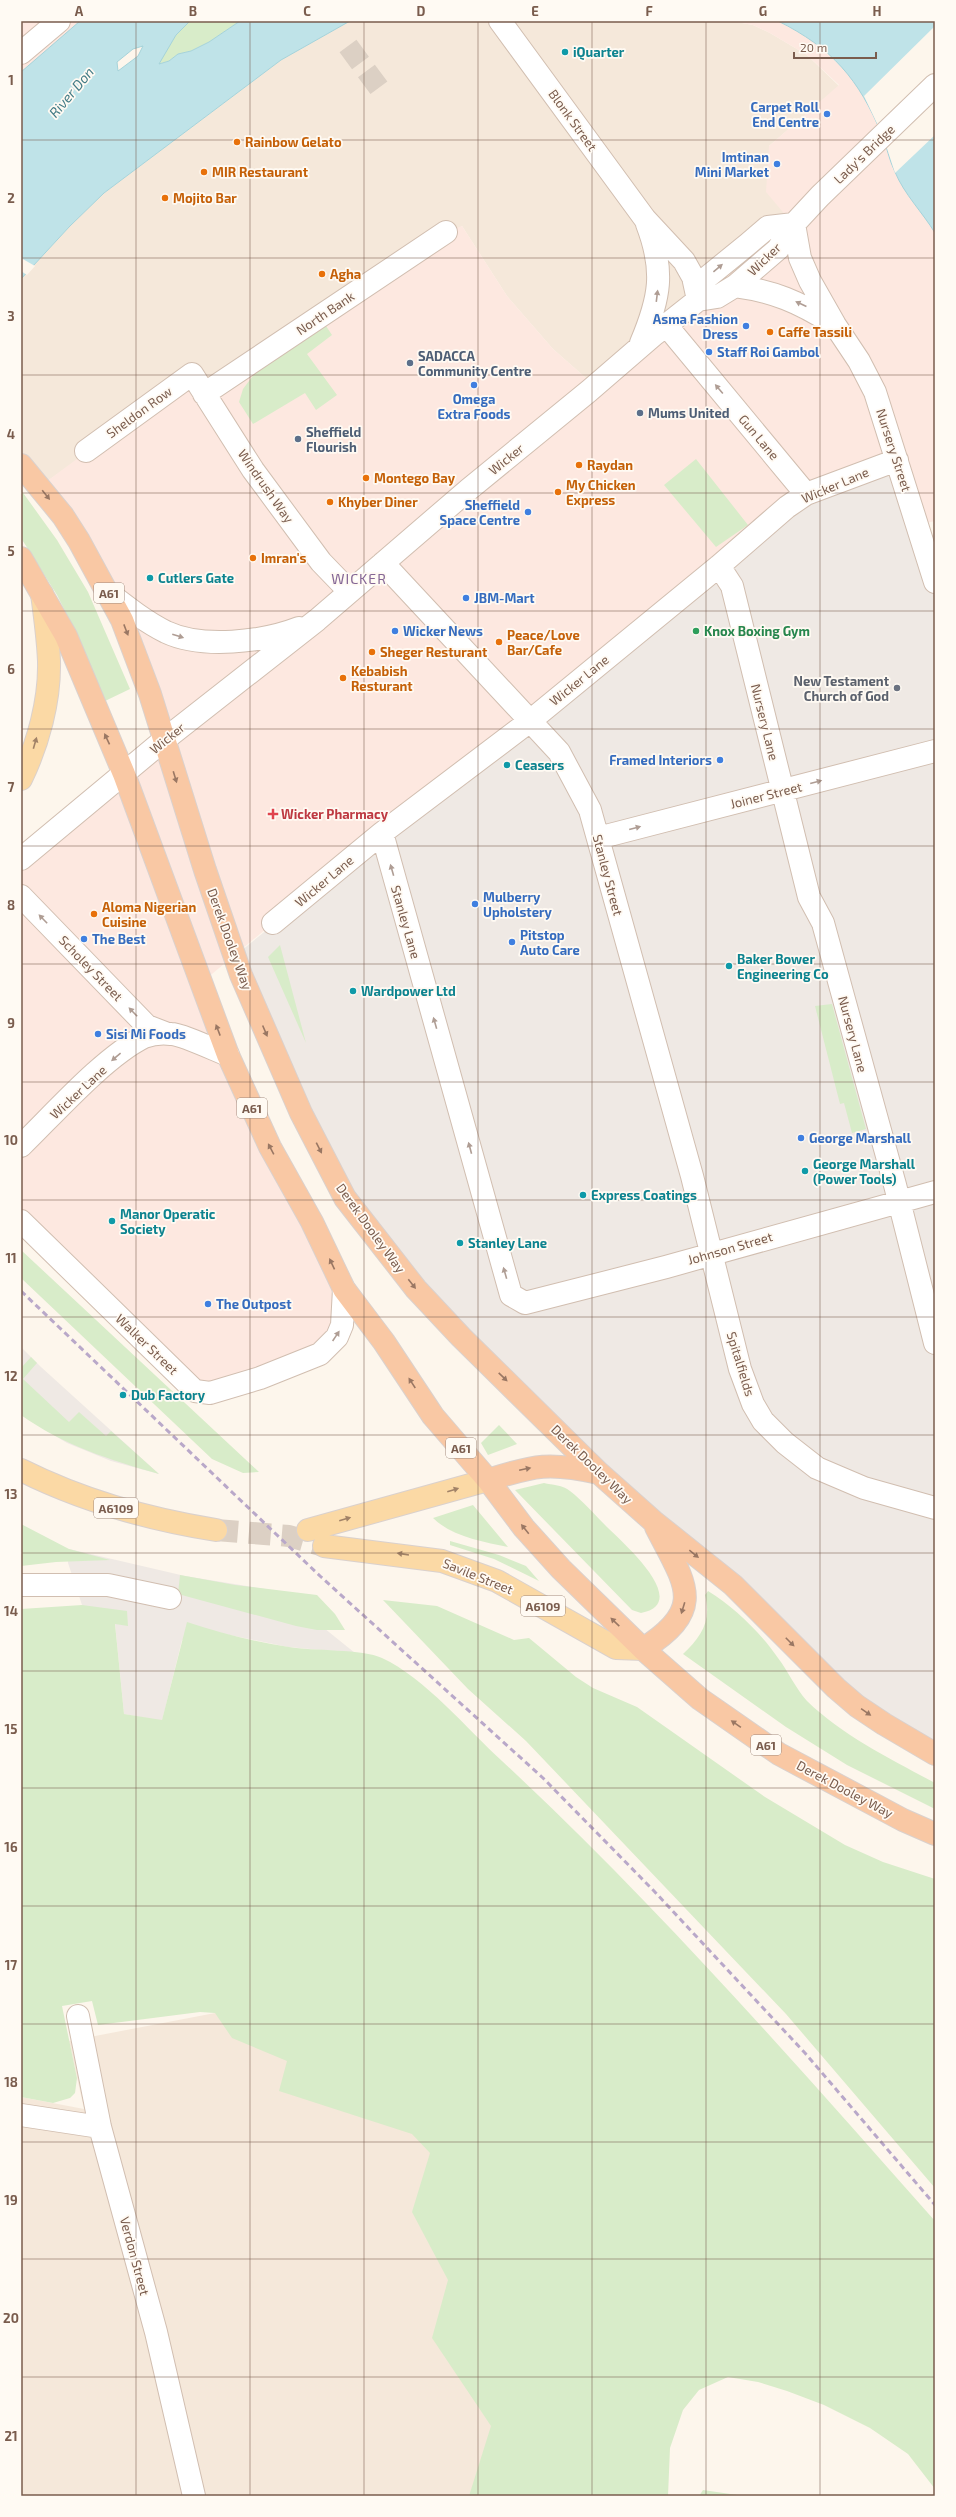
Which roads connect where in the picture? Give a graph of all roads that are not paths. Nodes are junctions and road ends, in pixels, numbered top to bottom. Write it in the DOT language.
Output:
graph roads {
  1 [pos="59,21"];
  2 [pos="500,21"];
  3 [pos="21,53"];
  4 [pos="935,85"];
  5 [pos="645,219"];
  6 [pos="794,224"];
  7 [pos="446,232"];
  8 [pos="735,286"];
  9 [pos="698,300"];
  10 [pos="666,325"];
  11 [pos="835,325"];
  12 [pos="640,346"];
  13 [pos="192,374"];
  14 [pos="204,394"];
  15 [pos="86,451"];
  16 [pos="897,460"];
  17 [pos="21,465"];
  18 [pos="806,494"];
  19 [pos="21,558"];
  20 [pos="383,563"];
  21 [pos="719,566"];
  22 [pos="935,582"];
  23 [pos="348,591"];
  24 [pos="42,594"];
  25 [pos="110,594"];
  26 [pos="317,620"];
  27 [pos="530,720"];
  28 [pos="164,740"];
  29 [pos="935,751"];
  30 [pos="124,774"];
  31 [pos="21,779"];
  32 [pos="782,791"];
  33 [pos="382,833"];
  34 [pos="598,838"];
  35 [pos="21,859"];
  36 [pos="21,896"];
  37 [pos="273,923"];
  38 [pos="165,1033"];
  39 [pos="228,1055"];
  40 [pos="21,1146"];
  41 [pos="935,1192"];
  42 [pos="899,1202"];
  43 [pos="21,1221"];
  44 [pos="710,1253"];
  45 [pos="344,1289"];
  46 [pos="525,1303"];
  47 [pos="935,1343"];
  48 [pos="21,1470"];
  49 [pos="599,1472"];
  50 [pos="488,1480"];
  51 [pos="935,1508"];
  52 [pos="653,1521"];
  53 [pos="216,1530"];
  54 [pos="308,1530"];
  55 [pos="324,1546"];
  56 [pos="21,1585"];
  57 [pos="170,1598"];
  58 [pos="643,1649"];
  59 [pos="935,1754"];
  60 [pos="935,1834"];
  61 [pos="78,2016"];
  62 [pos="21,2115"];
  63 [pos="100,2127"];
  64 [pos="194,2496"];
  1 -- 3 [label="street"];
  2 -- 5 [label="street, Blonk Street"];
  4 -- 6 [label="street, Lady's Bridge"];
  5 -- 9 [label="street, Blonk Street"];
  12 -- 5 [label="street, Blonk Street, one-way"];
  6 -- 8 [label="street, Wicker"];
  9 -- 6 [label="street, Wicker, one-way"];
  6 -- 11 [label="street, Nursery Street"];
  7 -- 14 [label="street, North Bank"];
  8 -- 9 [label="street, Wicker"];
  11 -- 8 [label="street, Nursery Street, one-way"];
  9 -- 10 [label="street, Wicker"];
  10 -- 12 [label="street, Wicker"];
  18 -- 10 [label="street, Gun Lane, one-way"];
  11 -- 16 [label="street, Nursery Street"];
  12 -- 20 [label="street, Wicker"];
  13 -- 14 [label="street, Windrush Way"];
  13 -- 15 [label="street, Sheldon Row"];
  14 -- 23 [label="street, Windrush Way"];
  16 -- 18 [label="street, Wicker Lane"];
  16 -- 22 [label="street, Nursery Street"];
  17 -- 25 [label="highway, Derek Dooley Way / A61, one-way"];
  18 -- 21 [label="street, Wicker Lane"];
  19 -- 24 [label="highway, Derek Dooley Way / A61"];
  20 -- 23 [label="street, Wicker"];
  20 -- 27 [label="street, Stanley Street"];
  21 -- 27 [label="street, Wicker Lane"];
  21 -- 32 [label="street, Nursery Lane"];
  23 -- 26 [label="street, Wicker"];
  30 -- 24 [label="highway, Derek Dooley Way / A61, one-way"];
  31 -- 24 [label="main road, one-way"];
  25 -- 26 [label="street, Wicker, one-way"];
  25 -- 28 [label="highway, Derek Dooley Way / A61, one-way"];
  26 -- 28 [label="street, Wicker"];
  27 -- 33 [label="street, Wicker Lane"];
  27 -- 34 [label="street, Stanley Street"];
  28 -- 30 [label="street, Wicker"];
  28 -- 49 [label="highway, Derek Dooley Way / A61, one-way"];
  32 -- 29 [label="street, Joiner Street, one-way"];
  30 -- 35 [label="street, Wicker"];
  39 -- 30 [label="highway, Derek Dooley Way / A61, one-way"];
  34 -- 32 [label="street, Joiner Street, one-way"];
  32 -- 42 [label="street, Nursery Lane"];
  33 -- 37 [label="street, Wicker Lane"];
  46 -- 33 [label="street, Stanley Lane, one-way"];
  34 -- 44 [label="street, Stanley Street"];
  38 -- 36 [label="street, Scholey Street, one-way"];
  38 -- 39 [label="street, Wicker Lane"];
  38 -- 40 [label="street, Wicker Lane, one-way"];
  45 -- 39 [label="highway, Derek Dooley Way / A61, one-way"];
  41 -- 42 [label="street, Johnson Street"];
  42 -- 44 [label="street, Johnson Street"];
  42 -- 47 [label="street, Nursery Lane"];
  43 -- 45 [label="street, Walker Street, one-way"];
  44 -- 46 [label="street, Johnson Street"];
  44 -- 51 [label="street, Spitalfields"];
  50 -- 45 [label="highway, Derek Dooley Way / A61, one-way"];
  48 -- 53 [label="main road, A6109"];
  50 -- 49 [label="highway, one-way"];
  49 -- 52 [label="highway, Derek Dooley Way / A61"];
  54 -- 50 [label="main road, one-way"];
  58 -- 50 [label="highway, Derek Dooley Way / A61, one-way"];
  52 -- 58 [label="highway, one-way"];
  52 -- 59 [label="highway, Derek Dooley Way / A61, one-way"];
  58 -- 55 [label="main road, Savile Street / A6109, one-way"];
  56 -- 57 [label="street"];
  60 -- 58 [label="highway, Derek Dooley Way / A61, one-way"];
  61 -- 63 [label="street, Verdon Street"];
  62 -- 63 [label="street"];
  63 -- 64 [label="street, Verdon Street"];
}
